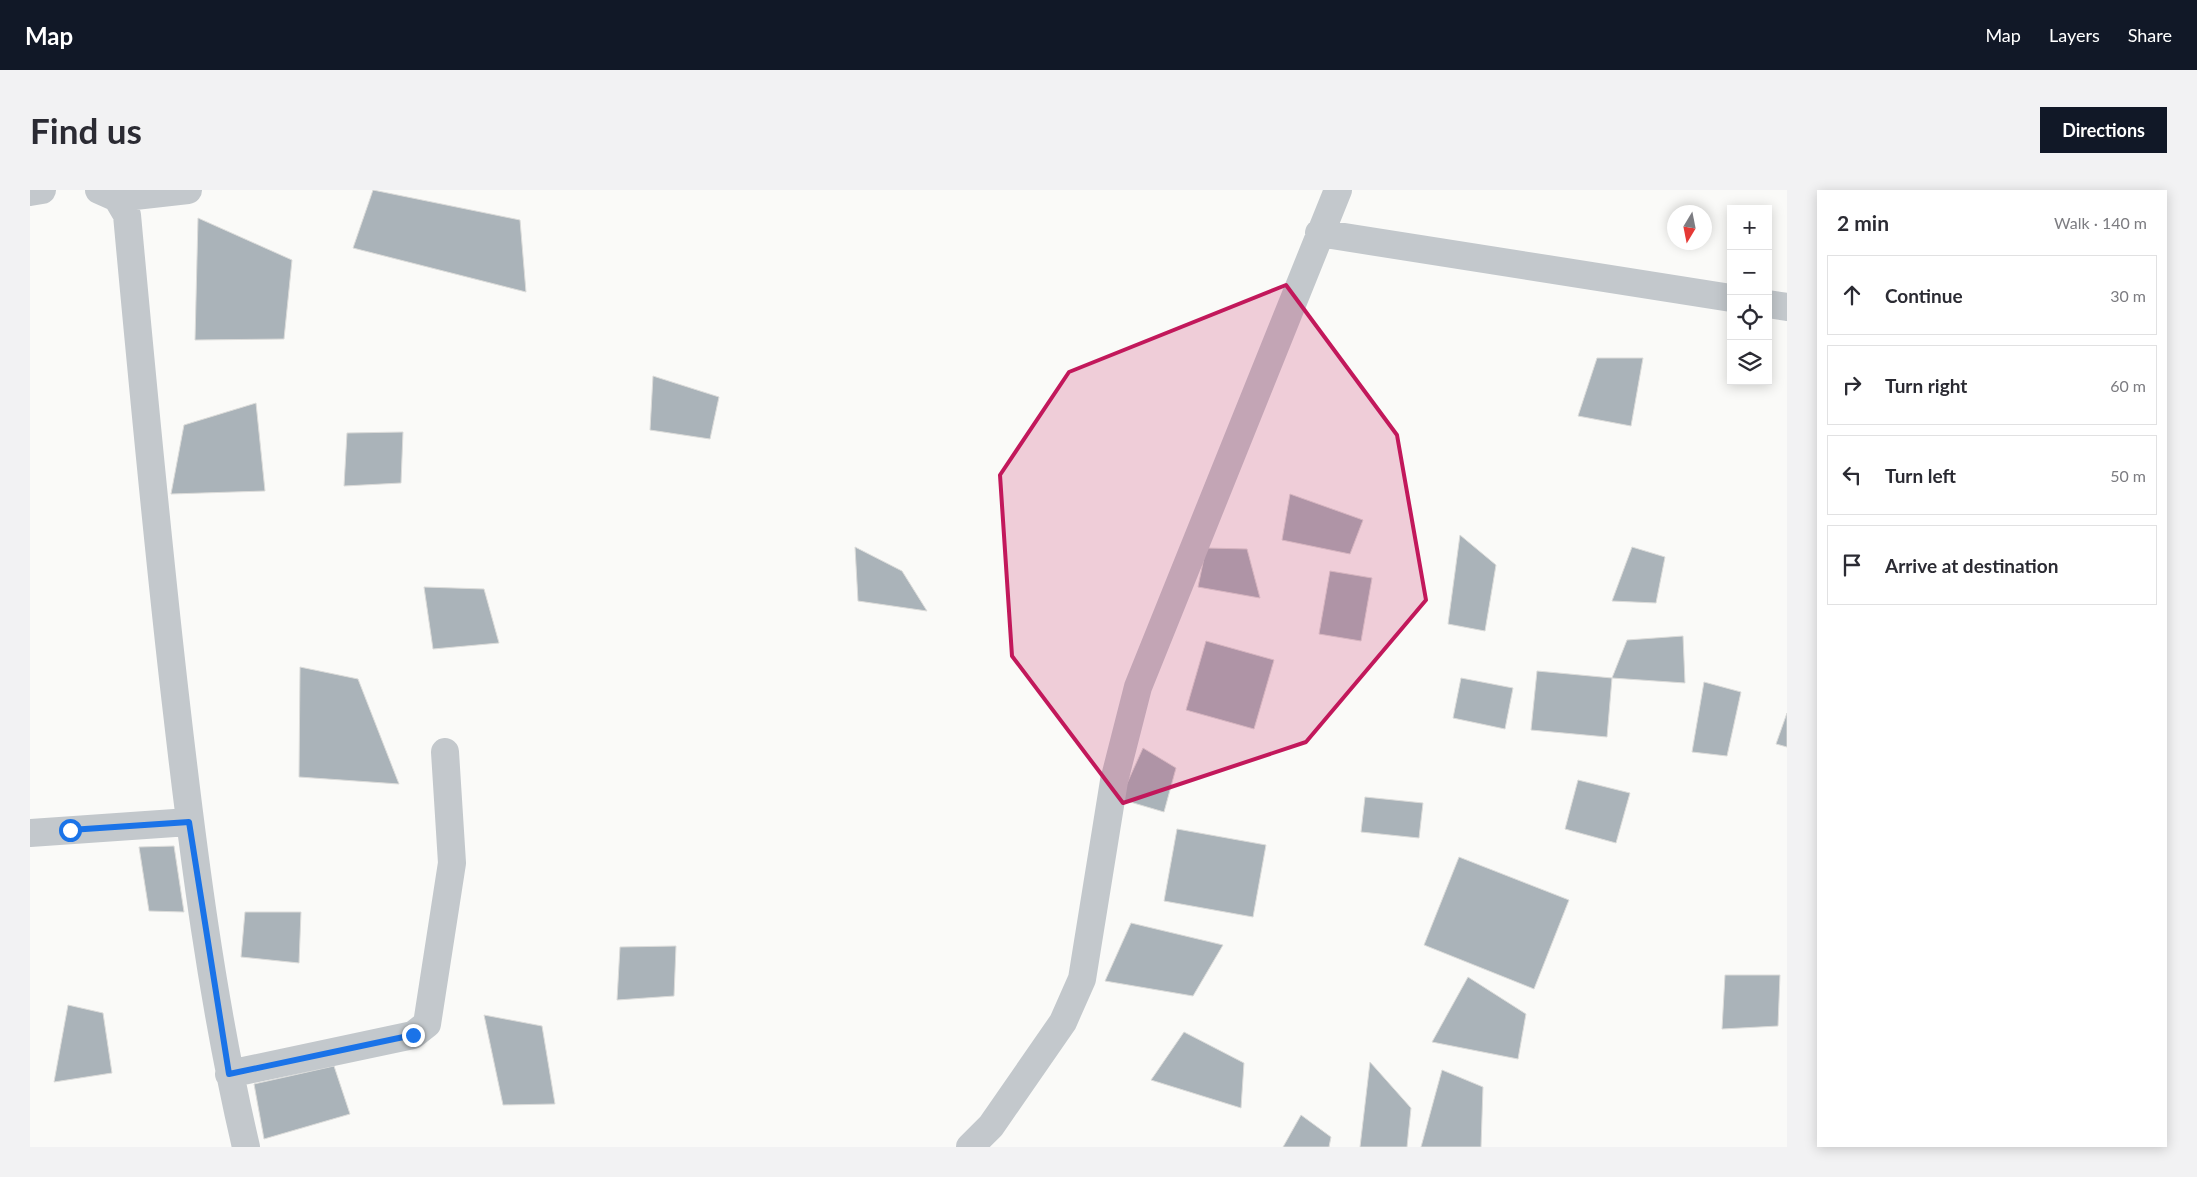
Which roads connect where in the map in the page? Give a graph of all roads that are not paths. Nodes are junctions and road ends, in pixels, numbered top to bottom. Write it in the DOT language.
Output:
graph roads {
  1 [pos="42,190"];
  2 [pos="48,190"];
  3 [pos="188,190"];
  4 [pos="1338,190"];
  5 [pos="30,192"];
  6 [pos="108,194"];
  7 [pos="1319,233"];
  8 [pos="1727,297"];
  9 [pos="1772,305"];
  10 [pos="1787,307"];
  11 [pos="445,752"];
  12 [pos="189,822"];
  13 [pos="30,833"];
  14 [pos="229,1074"];
  15 [pos="246,1147"];
  16 [pos="970,1147"];
  1 -- 2 [label="street"];
  1 -- 5 [label="street"];
  3 -- 6 [label="street"];
  4 -- 7 [label="street"];
  6 -- 12 [label="street"];
  7 -- 8 [label="street"];
  7 -- 16 [label="street"];
  9 -- 10 [label="street"];
  11 -- 14 [label="street"];
  12 -- 13 [label="street"];
  12 -- 14 [label="street"];
  14 -- 15 [label="street"];
}
